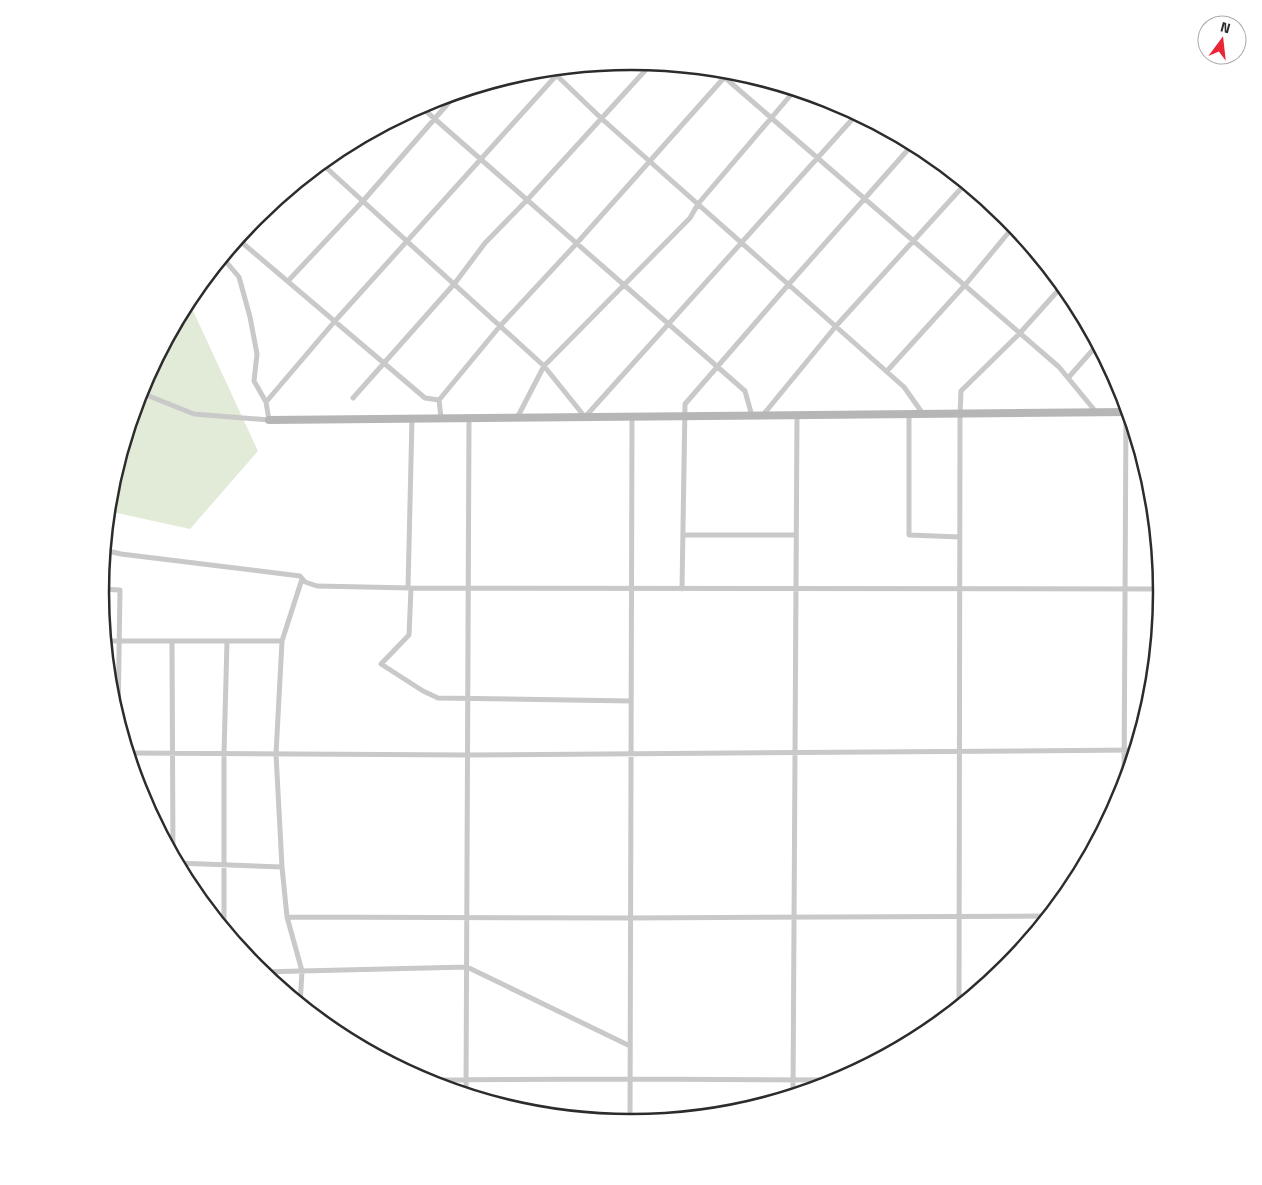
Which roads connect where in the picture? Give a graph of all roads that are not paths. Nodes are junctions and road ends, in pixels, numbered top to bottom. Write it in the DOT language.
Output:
graph roads {
  1 [pos="645,70"];
  2 [pos="556,75"];
  3 [pos="723,78"];
  4 [pos="726,79"];
  5 [pos="789,95"];
  6 [pos="449,103"];
  7 [pos="427,112"];
  8 [pos="770,117"];
  9 [pos="436,119"];
  10 [pos="602,120"];
  11 [pos="853,120"];
  12 [pos="908,150"];
  13 [pos="818,158"];
  14 [pos="481,159"];
  15 [pos="650,161"];
  16 [pos="327,168"];
  17 [pos="962,189"];
  18 [pos="864,198"];
  19 [pos="528,199"];
  20 [pos="363,201"];
  21 [pos="698,204"];
  22 [pos="1009,232"];
  23 [pos="408,241"];
  24 [pos="914,241"];
  25 [pos="243,243"];
  26 [pos="577,243"];
  27 [pos="742,243"];
  28 [pos="227,261"];
  29 [pos="288,281"];
  30 [pos="455,284"];
  31 [pos="789,284"];
  32 [pos="964,285"];
  33 [pos="624,286"];
  34 [pos="1058,291"];
  35 [pos="335,321"];
  36 [pos="669,324"];
  37 [pos="500,326"];
  38 [pos="836,326"];
  39 [pos="1020,333"];
  40 [pos="1093,349"];
  41 [pos="383,363"];
  42 [pos="544,366"];
  43 [pos="717,366"];
  44 [pos="887,372"];
  45 [pos="1068,378"];
  46 [pos="147,395"];
  47 [pos="353,398"];
  48 [pos="439,400"];
  49 [pos="266,402"];
  50 [pos="1121,412"];
  51 [pos="1097,413"];
  52 [pos="910,414"];
  53 [pos="923,414"];
  54 [pos="960,414"];
  55 [pos="796,415"];
  56 [pos="684,416"];
  57 [pos="752,416"];
  58 [pos="763,416"];
  59 [pos="585,417"];
  60 [pos="632,417"];
  61 [pos="412,418"];
  62 [pos="441,418"];
  63 [pos="469,418"];
  64 [pos="517,418"];
  65 [pos="269,420"];
  66 [pos="1127,428"];
  67 [pos="683,535"];
  68 [pos="796,535"];
  69 [pos="960,537"];
  70 [pos="111,552"];
  71 [pos="302,579"];
  72 [pos="410,588"];
  73 [pos="108,589"];
  74 [pos="468,589"];
  75 [pos="631,589"];
  76 [pos="682,589"];
  77 [pos="796,589"];
  78 [pos="960,589"];
  79 [pos="1125,589"];
  80 [pos="1154,589"];
  81 [pos="111,641"];
  82 [pos="119,641"];
  83 [pos="172,641"];
  84 [pos="227,641"];
  85 [pos="282,641"];
  86 [pos="118,691"];
  87 [pos="468,699"];
  88 [pos="631,702"];
  89 [pos="1124,750"];
  90 [pos="1129,750"];
  91 [pos="959,751"];
  92 [pos="795,752"];
  93 [pos="134,753"];
  94 [pos="174,753"];
  95 [pos="224,753"];
  96 [pos="631,753"];
  97 [pos="276,754"];
  98 [pos="467,755"];
  99 [pos="1124,765"];
  100 [pos="173,844"];
  101 [pos="185,863"];
  102 [pos="224,864"];
  103 [pos="282,868"];
  104 [pos="959,916"];
  105 [pos="1042,916"];
  106 [pos="287,917"];
  107 [pos="466,918"];
  108 [pos="630,918"];
  109 [pos="794,918"];
  110 [pos="224,920"];
  111 [pos="467,967"];
  112 [pos="302,971"];
  113 [pos="272,972"];
  114 [pos="300,997"];
  115 [pos="959,999"];
  116 [pos="630,1046"];
  117 [pos="630,1078"];
  118 [pos="793,1080"];
  119 [pos="818,1080"];
  120 [pos="446,1081"];
  121 [pos="466,1081"];
  122 [pos="466,1088"];
  123 [pos="793,1089"];
  124 [pos="630,1115"];
  1 -- 10 [label="street"];
  2 -- 10 [label="street"];
  2 -- 14 [label="street"];
  3 -- 15 [label="street"];
  4 -- 8 [label="street"];
  5 -- 8 [label="street"];
  6 -- 9 [label="street"];
  7 -- 9 [label="street"];
  8 -- 13 [label="street"];
  8 -- 21 [label="street"];
  9 -- 14 [label="street"];
  9 -- 20 [label="street"];
  10 -- 15 [label="street"];
  10 -- 19 [label="street"];
  11 -- 13 [label="street"];
  12 -- 18 [label="street"];
  13 -- 18 [label="street"];
  13 -- 27 [label="street"];
  14 -- 19 [label="street"];
  14 -- 23 [label="street"];
  15 -- 21 [label="street"];
  15 -- 26 [label="street"];
  16 -- 20 [label="street"];
  17 -- 24 [label="street"];
  18 -- 24 [label="street"];
  18 -- 31 [label="street"];
  19 -- 26 [label="street"];
  19 -- 30 [label="street"];
  20 -- 23 [label="street"];
  20 -- 29 [label="street"];
  21 -- 27 [label="street"];
  21 -- 33 [label="street"];
  22 -- 32 [label="street"];
  23 -- 30 [label="street"];
  23 -- 35 [label="street"];
  24 -- 32 [label="street"];
  24 -- 38 [label="street"];
  25 -- 29 [label="street"];
  26 -- 33 [label="street"];
  26 -- 37 [label="street"];
  27 -- 31 [label="street"];
  27 -- 36 [label="street"];
  28 -- 49 [label="street"];
  29 -- 35 [label="street"];
  30 -- 37 [label="street"];
  30 -- 41 [label="street"];
  31 -- 38 [label="street"];
  31 -- 43 [label="street"];
  32 -- 39 [label="street"];
  32 -- 44 [label="street"];
  33 -- 36 [label="street"];
  33 -- 42 [label="street"];
  34 -- 39 [label="street"];
  35 -- 41 [label="street"];
  35 -- 49 [label="street"];
  36 -- 43 [label="street"];
  36 -- 59 [label="street"];
  37 -- 42 [label="street"];
  37 -- 48 [label="street"];
  38 -- 44 [label="street"];
  38 -- 58 [label="street"];
  39 -- 45 [label="street"];
  39 -- 54 [label="street"];
  40 -- 45 [label="street"];
  41 -- 47 [label="street"];
  41 -- 48 [label="street"];
  42 -- 59 [label="street"];
  42 -- 64 [label="street"];
  43 -- 56 [label="street"];
  43 -- 57 [label="street"];
  44 -- 53 [label="street"];
  45 -- 51 [label="street"];
  46 -- 65 [label="street"];
  48 -- 62 [label="street"];
  49 -- 65 [label="street"];
  50 -- 51 [label="street"];
  51 -- 54 [label="street"];
  52 -- 53 [label="street"];
  52 -- 55 [label="street"];
  52 -- 69 [label="street"];
  53 -- 54 [label="street"];
  54 -- 69 [label="street"];
  55 -- 58 [label="street"];
  55 -- 68 [label="street"];
  56 -- 57 [label="street"];
  56 -- 60 [label="street"];
  56 -- 67 [label="street"];
  57 -- 58 [label="street"];
  59 -- 60 [label="street"];
  59 -- 64 [label="street"];
  60 -- 75 [label="street"];
  61 -- 62 [label="street"];
  61 -- 65 [label="street"];
  61 -- 72 [label="street"];
  62 -- 63 [label="street"];
  63 -- 64 [label="street"];
  63 -- 74 [label="street"];
  66 -- 79 [label="street"];
  67 -- 68 [label="street"];
  67 -- 76 [label="street"];
  68 -- 77 [label="street"];
  69 -- 78 [label="street"];
  70 -- 71 [label="street"];
  71 -- 72 [label="street"];
  71 -- 85 [label="street"];
  72 -- 74 [label="street"];
  72 -- 87 [label="street"];
  73 -- 82 [label="street"];
  74 -- 75 [label="street"];
  74 -- 87 [label="street"];
  75 -- 76 [label="street"];
  75 -- 88 [label="street"];
  76 -- 77 [label="street"];
  77 -- 78 [label="street"];
  77 -- 92 [label="street"];
  78 -- 79 [label="street"];
  78 -- 91 [label="street"];
  79 -- 80 [label="street"];
  79 -- 89 [label="street"];
  81 -- 82 [label="street"];
  82 -- 83 [label="street"];
  82 -- 86 [label="street"];
  83 -- 84 [label="street"];
  83 -- 94 [label="street"];
  84 -- 85 [label="street"];
  84 -- 95 [label="street"];
  85 -- 97 [label="street"];
  87 -- 88 [label="street"];
  87 -- 98 [label="street"];
  88 -- 96 [label="street"];
  89 -- 90 [label="street"];
  89 -- 91 [label="street"];
  89 -- 99 [label="street"];
  91 -- 92 [label="street"];
  91 -- 104 [label="street"];
  92 -- 96 [label="street"];
  92 -- 109 [label="street"];
  93 -- 94 [label="street"];
  94 -- 95 [label="street"];
  94 -- 100 [label="street"];
  95 -- 97 [label="street"];
  95 -- 102 [label="street"];
  96 -- 98 [label="street"];
  96 -- 108 [label="street"];
  97 -- 98 [label="street"];
  97 -- 103 [label="street"];
  98 -- 107 [label="street"];
  101 -- 102 [label="street"];
  102 -- 103 [label="street"];
  102 -- 110 [label="street"];
  103 -- 106 [label="street"];
  104 -- 105 [label="street"];
  104 -- 109 [label="street"];
  104 -- 115 [label="street"];
  106 -- 107 [label="street"];
  106 -- 112 [label="street"];
  107 -- 108 [label="street"];
  107 -- 111 [label="street"];
  108 -- 109 [label="street"];
  108 -- 116 [label="street"];
  109 -- 118 [label="street"];
  111 -- 112 [label="street"];
  111 -- 116 [label="street"];
  111 -- 121 [label="street"];
  112 -- 113 [label="street"];
  112 -- 114 [label="street"];
  116 -- 117 [label="street"];
  117 -- 118 [label="street"];
  117 -- 121 [label="street"];
  117 -- 124 [label="street"];
  118 -- 119 [label="street"];
  118 -- 123 [label="street"];
  120 -- 121 [label="street"];
  121 -- 122 [label="street"];
}
